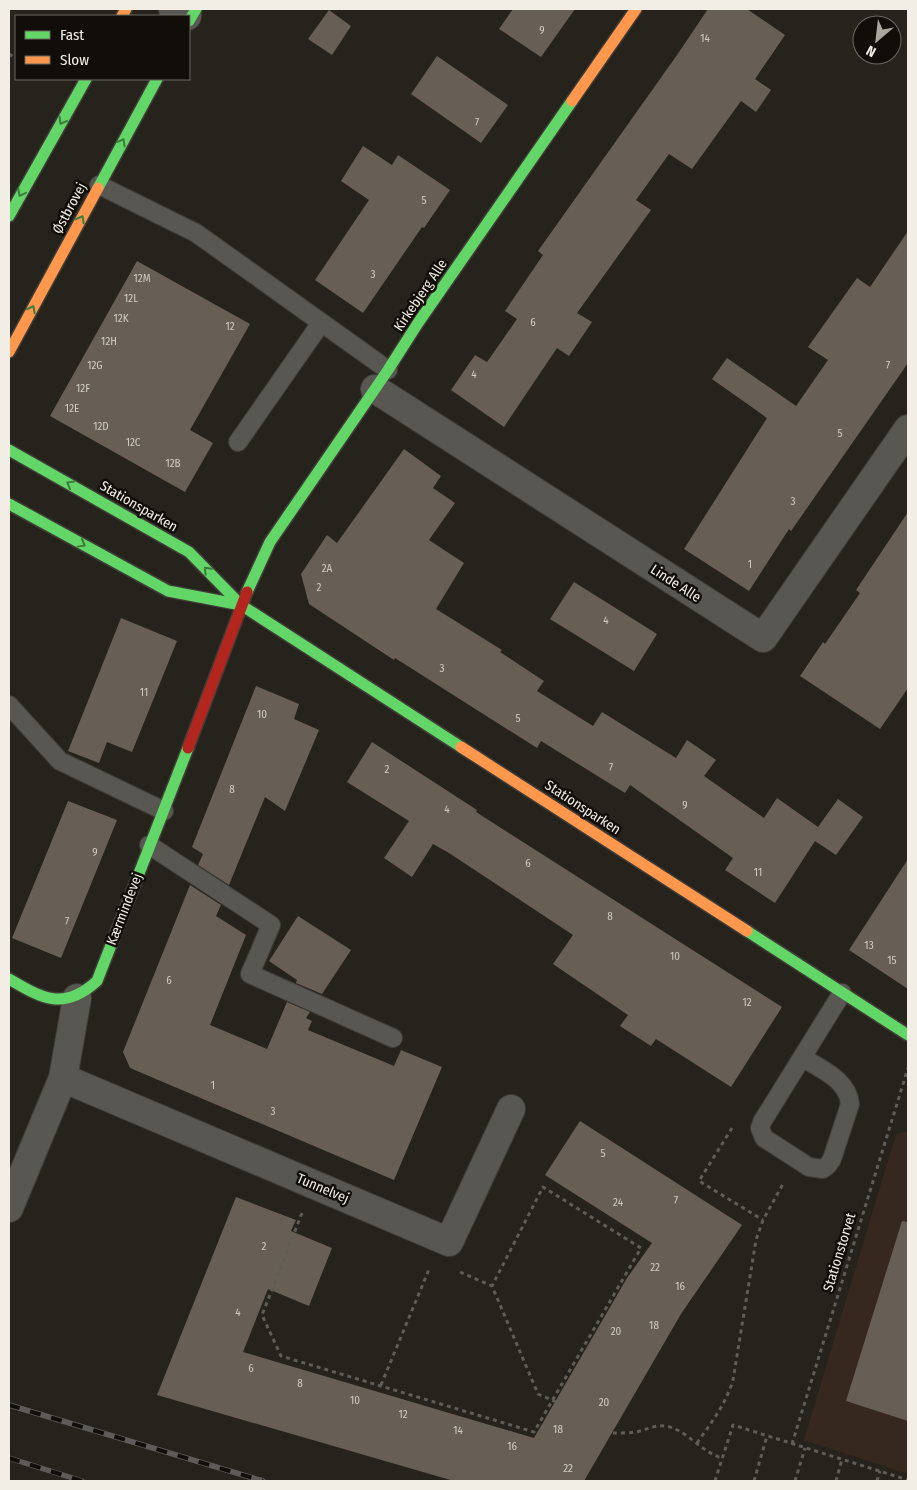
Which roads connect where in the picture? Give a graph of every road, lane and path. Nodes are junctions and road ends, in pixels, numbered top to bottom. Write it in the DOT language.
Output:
graph roads {
  1 [pos="636,9"];
  2 [pos="85,80"];
  3 [pos="156,80"];
  4 [pos="99,185"];
  5 [pos="9,216"];
  6 [pos="320,323"];
  7 [pos="9,352"];
  8 [pos="381,380"];
  9 [pos="908,429"];
  10 [pos="238,442"];
  11 [pos="9,450"];
  12 [pos="9,504"];
  13 [pos="241,605"];
  14 [pos="9,705"];
  15 [pos="164,811"];
  16 [pos="149,845"];
  17 [pos="9,978"];
  18 [pos="842,993"];
  19 [pos="77,998"];
  20 [pos="908,1035"];
  21 [pos="393,1038"];
  22 [pos="803,1058"];
  23 [pos="908,1068"];
  24 [pos="63,1078"];
  25 [pos="511,1110"];
  26 [pos="796,1159"];
  27 [pos="314,1184"];
  28 [pos="9,1208"];
  29 [pos="442,1239"];
  30 [pos="458,1271"];
  31 [pos="492,1286"];
  32 [pos="381,1385"];
  33 [pos="554,1401"];
  34 [pos="613,1433"];
  35 [pos="767,1436"];
  36 [pos="697,1444"];
  37 [pos="792,1444"];
  38 [pos="805,1448"];
  39 [pos="722,1458"];
  40 [pos="842,1459"];
  41 [pos="880,1471"];
  42 [pos="908,1480"];
  43 [pos="715,1481"];
  44 [pos="754,1481"];
  45 [pos="794,1481"];
  46 [pos="836,1481"];
  47 [pos="876,1481"];
  1 -- 8 [label="street, Kirkebjerg Alle"];
  2 -- 5 [label="street, one-way"];
  4 -- 3 [label="street, Østbrovej, one-way"];
  4 -- 6 [label="lane"];
  7 -- 4 [label="street, Østbrovej, one-way"];
  6 -- 8 [label="lane"];
  6 -- 10 [label="lane"];
  8 -- 9 [label="street, Linde Alle"];
  8 -- 13 [label="street, Kirkebjerg Alle"];
  13 -- 11 [label="street, Stationsparken, one-way"];
  12 -- 13 [label="street, Stationsparken, one-way"];
  13 -- 15 [label="street, Kærmindevej"];
  13 -- 18 [label="street, Stationsparken"];
  14 -- 15 [label="lane"];
  15 -- 16 [label="street, Kærmindevej"];
  16 -- 19 [label="street, Kærmindevej"];
  16 -- 21 [label="lane"];
  17 -- 19 [label="street"];
  18 -- 20 [label="street, Stationsparken"];
  18 -- 22 [label="lane"];
  19 -- 24 [label="street"];
  22 -- 26 [label="lane"];
  22 -- 26 [label="lane"];
  23 -- 37 [label="path, Stationstorvet"];
  24 -- 27 [label="street, Tunnelvej"];
  24 -- 28 [label="street"];
  25 -- 29 [label="street"];
  26 -- 36 [label="path"];
  27 -- 29 [label="street, Tunnelvej"];
  27 -- 32 [label="path"];
  29 -- 32 [label="path"];
  30 -- 31 [label="path"];
  31 -- 33 [label="path"];
  31 -- 33 [label="path"];
  32 -- 33 [label="path"];
  34 -- 36 [label="path"];
  35 -- 37 [label="path"];
  35 -- 39 [label="path"];
  35 -- 44 [label="path"];
  36 -- 39 [label="path"];
  37 -- 38 [label="path"];
  38 -- 40 [label="path"];
  38 -- 45 [label="path"];
  39 -- 43 [label="path"];
  40 -- 41 [label="path"];
  40 -- 46 [label="path"];
  41 -- 42 [label="path"];
  41 -- 47 [label="path"];
}
